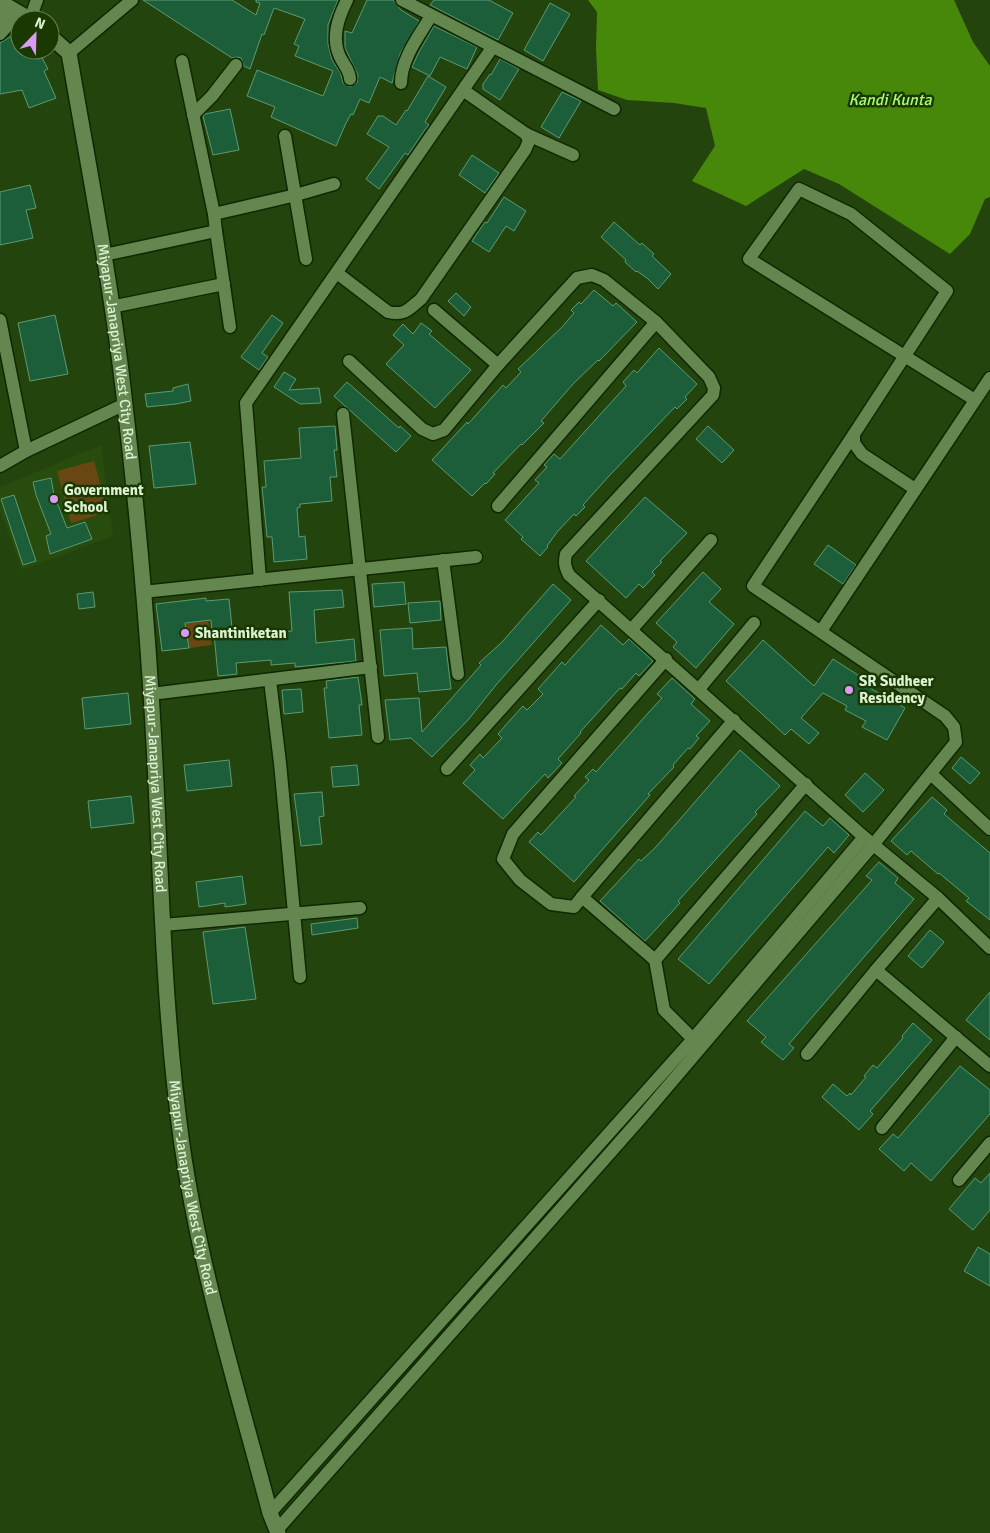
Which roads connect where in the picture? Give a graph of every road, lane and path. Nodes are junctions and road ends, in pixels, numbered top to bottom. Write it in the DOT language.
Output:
graph roads {
  1 [pos="37,0"];
  2 [pos="132,0"];
  3 [pos="347,0"];
  4 [pos="402,0"];
  5 [pos="0,2"];
  6 [pos="27,10"];
  7 [pos="10,16"];
  8 [pos="431,16"];
  9 [pos="60,45"];
  10 [pos="492,48"];
  11 [pos="69,53"];
  12 [pos="182,61"];
  13 [pos="236,65"];
  14 [pos="350,79"];
  15 [pos="401,83"];
  16 [pos="463,90"];
  17 [pos="614,109"];
  18 [pos="193,115"];
  19 [pos="526,134"];
  20 [pos="285,136"];
  21 [pos="573,155"];
  22 [pos="334,184"];
  23 [pos="296,194"];
  24 [pos="214,214"];
  25 [pos="216,231"];
  26 [pos="104,255"];
  27 [pos="306,260"];
  28 [pos="337,273"];
  29 [pos="224,284"];
  30 [pos="111,307"];
  31 [pos="434,310"];
  32 [pos="0,320"];
  33 [pos="656,322"];
  34 [pos="230,327"];
  35 [pos="904,356"];
  36 [pos="349,361"];
  37 [pos="498,365"];
  38 [pos="990,378"];
  39 [pos="975,400"];
  40 [pos="125,404"];
  41 [pos="343,414"];
  42 [pos="854,434"];
  43 [pos="26,452"];
  44 [pos="0,466"];
  45 [pos="915,489"];
  46 [pos="498,506"];
  47 [pos="711,540"];
  48 [pos="476,557"];
  49 [pos="444,560"];
  50 [pos="360,569"];
  51 [pos="260,580"];
  52 [pos="143,592"];
  53 [pos="599,600"];
  54 [pos="754,623"];
  55 [pos="632,629"];
  56 [pos="822,631"];
  57 [pos="666,659"];
  58 [pos="371,667"];
  59 [pos="458,674"];
  60 [pos="270,680"];
  61 [pos="699,689"];
  62 [pos="151,694"];
  63 [pos="734,720"];
  64 [pos="378,737"];
  65 [pos="446,769"];
  66 [pos="931,774"];
  67 [pos="806,784"];
  68 [pos="990,829"];
  69 [pos="869,841"];
  70 [pos="582,897"];
  71 [pos="938,898"];
  72 [pos="360,908"];
  73 [pos="294,914"];
  74 [pos="163,925"];
  75 [pos="990,948"];
  76 [pos="654,960"];
  77 [pos="876,970"];
  78 [pos="300,977"];
  79 [pos="956,1037"];
  80 [pos="693,1038"];
  81 [pos="807,1054"];
  82 [pos="990,1066"];
  83 [pos="882,1128"];
  84 [pos="990,1143"];
  85 [pos="959,1180"];
  86 [pos="270,1513"];
  87 [pos="277,1532"];
  1 -- 6 [label="street"];
  2 -- 11 [label="street"];
  3 -- 14 [label="street"];
  4 -- 8 [label="street"];
  5 -- 7 [label="street"];
  8 -- 10 [label="street"];
  8 -- 15 [label="street"];
  9 -- 11 [label="street"];
  10 -- 16 [label="street"];
  10 -- 17 [label="street"];
  11 -- 26 [label="street, Miyapur-Janapriya West City Road"];
  12 -- 18 [label="street"];
  13 -- 18 [label="street"];
  16 -- 19 [label="street"];
  16 -- 28 [label="street"];
  18 -- 24 [label="street"];
  19 -- 21 [label="street"];
  19 -- 28 [label="street"];
  20 -- 23 [label="street"];
  22 -- 23 [label="street"];
  23 -- 24 [label="street"];
  23 -- 27 [label="street"];
  24 -- 25 [label="street"];
  25 -- 26 [label="street"];
  25 -- 29 [label="street"];
  26 -- 30 [label="street, Miyapur-Janapriya West City Road"];
  28 -- 51 [label="street"];
  29 -- 30 [label="street"];
  29 -- 34 [label="street"];
  30 -- 40 [label="street, Miyapur-Janapriya West City Road"];
  31 -- 37 [label="street"];
  32 -- 43 [label="street"];
  33 -- 37 [label="street"];
  33 -- 46 [label="street"];
  33 -- 53 [label="street"];
  35 -- 35 [label="street"];
  35 -- 39 [label="street"];
  35 -- 42 [label="street"];
  36 -- 37 [label="street"];
  38 -- 39 [label="street"];
  39 -- 45 [label="street"];
  40 -- 43 [label="street"];
  40 -- 52 [label="street, Miyapur-Janapriya West City Road"];
  41 -- 50 [label="street"];
  42 -- 45 [label="street"];
  42 -- 56 [label="street"];
  43 -- 44 [label="street"];
  45 -- 56 [label="street"];
  47 -- 55 [label="street"];
  48 -- 49 [label="street"];
  49 -- 50 [label="street"];
  49 -- 59 [label="street"];
  50 -- 51 [label="street"];
  50 -- 58 [label="street"];
  51 -- 52 [label="street"];
  52 -- 62 [label="street, Miyapur-Janapriya West City Road"];
  53 -- 55 [label="street"];
  53 -- 65 [label="street"];
  54 -- 61 [label="street"];
  55 -- 57 [label="street"];
  56 -- 66 [label="street"];
  57 -- 61 [label="street"];
  57 -- 70 [label="street"];
  58 -- 60 [label="street"];
  58 -- 64 [label="street"];
  60 -- 62 [label="street"];
  60 -- 73 [label="street"];
  61 -- 63 [label="street"];
  62 -- 74 [label="street, Miyapur-Janapriya West City Road"];
  63 -- 67 [label="street"];
  63 -- 70 [label="street"];
  66 -- 68 [label="street"];
  66 -- 69 [label="street"];
  67 -- 69 [label="street"];
  67 -- 76 [label="street"];
  69 -- 71 [label="street"];
  69 -- 80 [label="street"];
  69 -- 87 [label="street"];
  70 -- 76 [label="street"];
  71 -- 75 [label="street"];
  71 -- 77 [label="street"];
  72 -- 73 [label="street"];
  73 -- 74 [label="street"];
  73 -- 78 [label="street"];
  74 -- 86 [label="street, Miyapur-Janapriya West City Road"];
  76 -- 80 [label="street"];
  77 -- 79 [label="street"];
  77 -- 81 [label="street"];
  79 -- 82 [label="street"];
  79 -- 83 [label="street"];
  80 -- 86 [label="street"];
  84 -- 85 [label="street"];
  86 -- 87 [label="street, Miyapur-Janapriya West City Road"];
}
